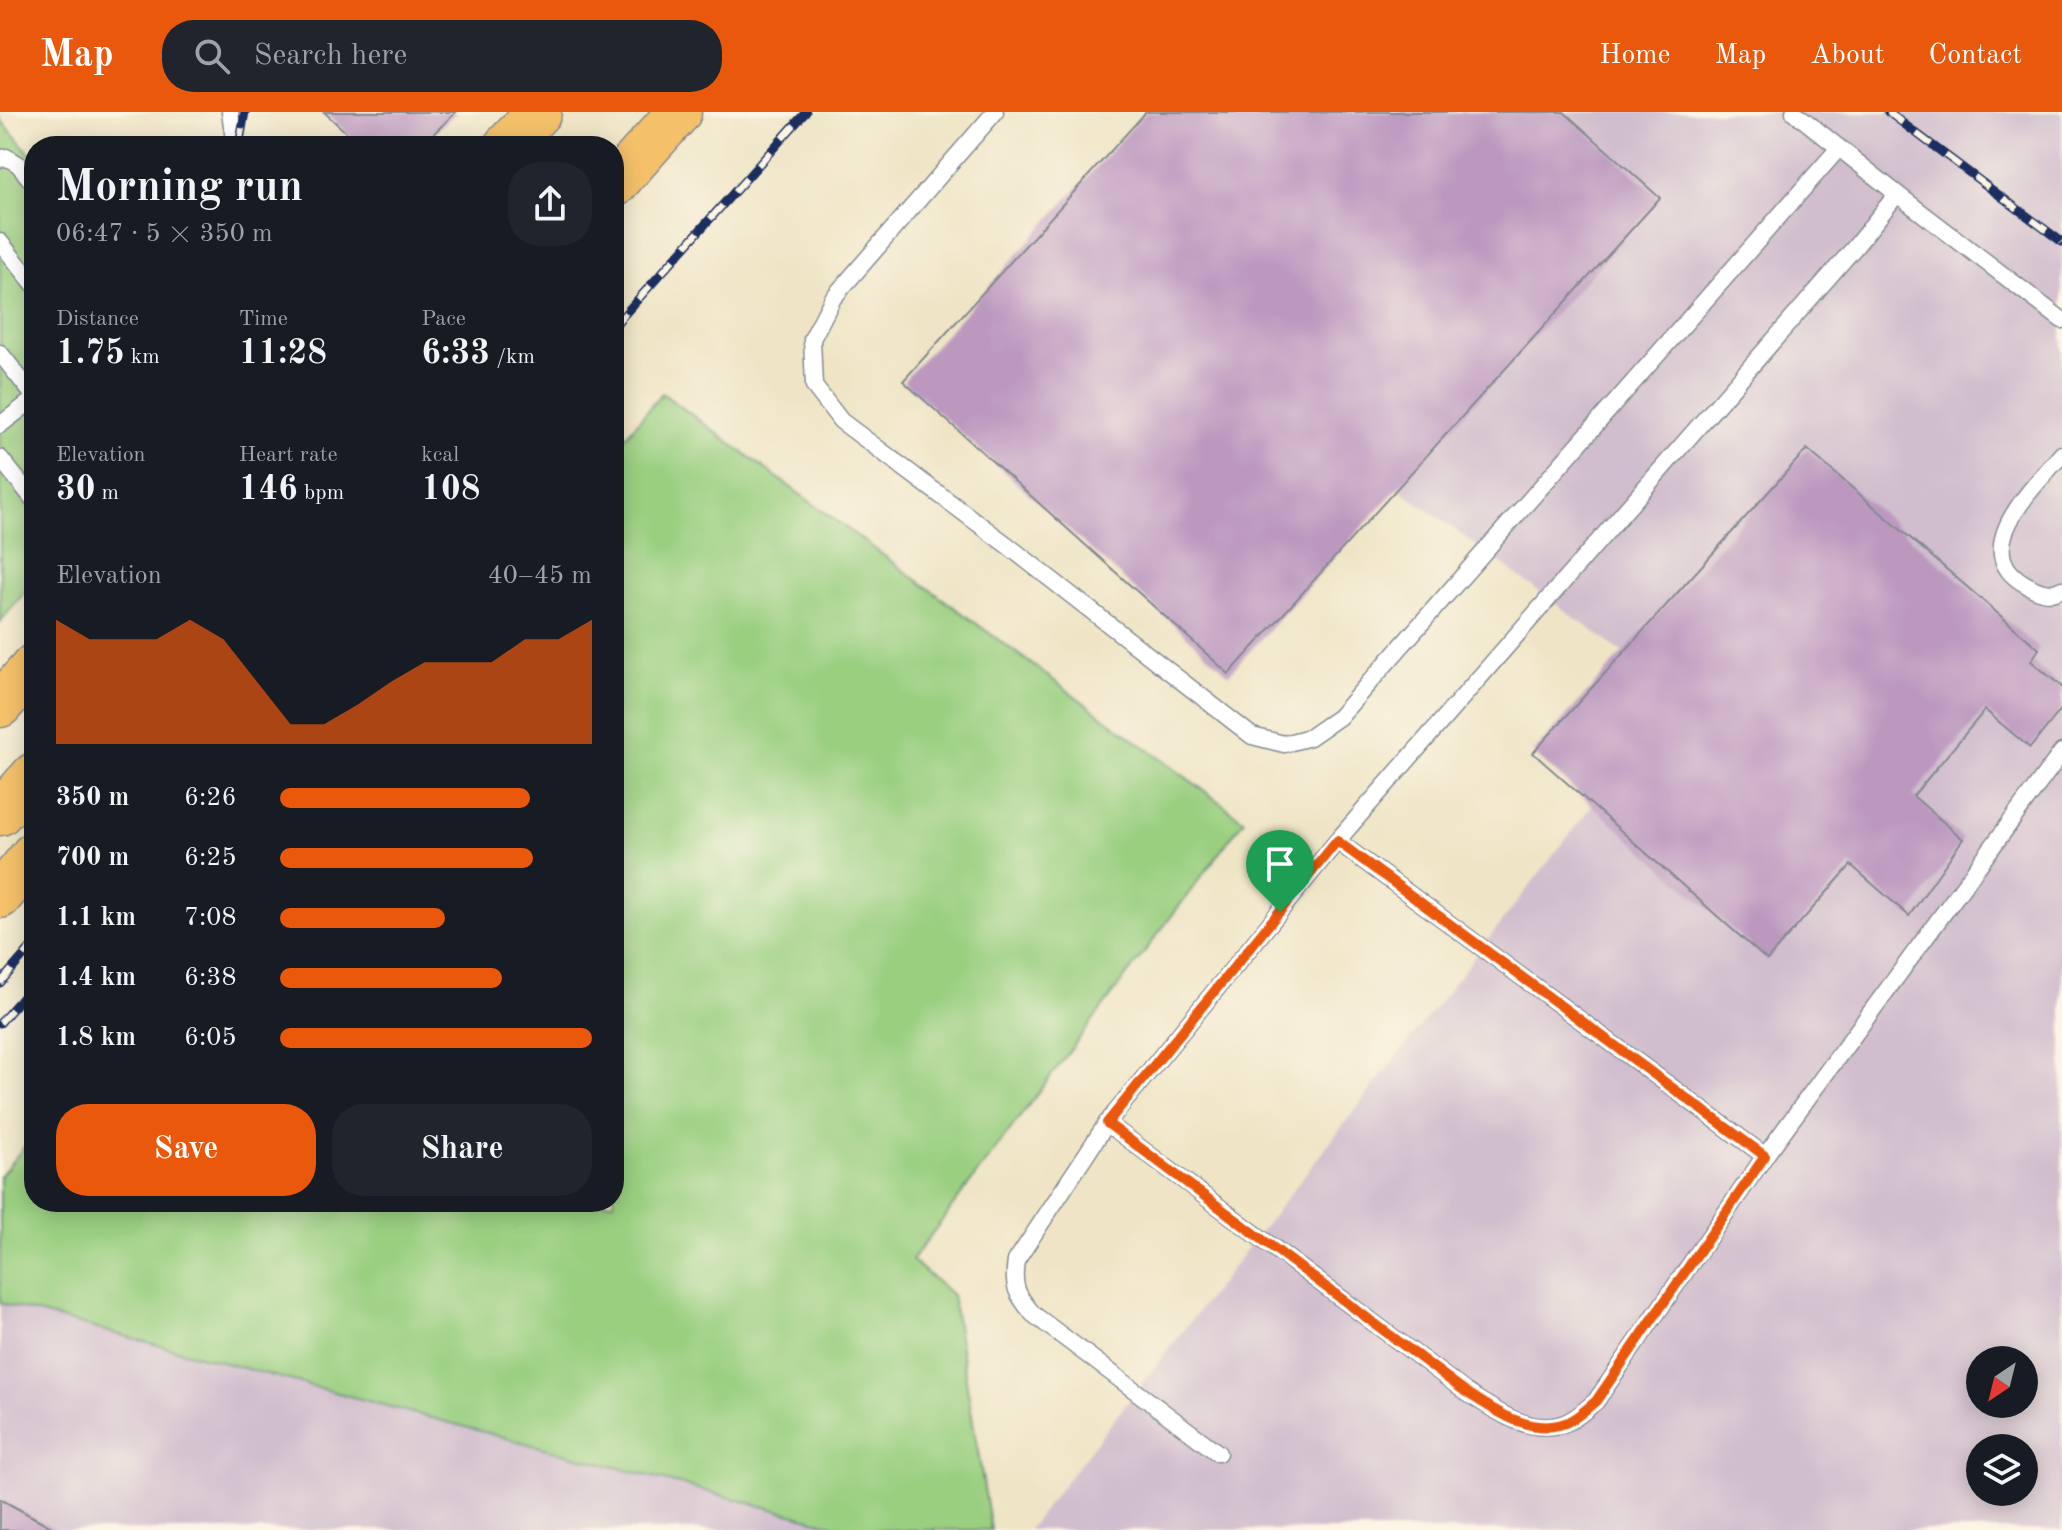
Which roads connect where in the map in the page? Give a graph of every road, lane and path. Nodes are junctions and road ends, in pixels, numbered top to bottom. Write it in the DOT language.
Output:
graph roads {
  1 [pos="230,112"];
  2 [pos="539,112"];
  3 [pos="679,112"];
  4 [pos="995,112"];
  5 [pos="1794,112"];
  6 [pos="234,136"];
  7 [pos="516,136"];
  8 [pos="1839,148"];
  9 [pos="0,159"];
  10 [pos="24,172"];
  11 [pos="624,174"];
  12 [pos="1897,194"];
  13 [pos="0,242"];
  14 [pos="24,272"];
  15 [pos="2062,320"];
  16 [pos="0,353"];
  17 [pos="24,384"];
  18 [pos="24,405"];
  19 [pos="0,425"];
  20 [pos="2062,454"];
  21 [pos="0,458"];
  22 [pos="24,488"];
  23 [pos="2062,589"];
  24 [pos="24,677"];
  25 [pos="0,705"];
  26 [pos="2062,752"];
  27 [pos="24,786"];
  28 [pos="0,813"];
  29 [pos="1337,841"];
  30 [pos="24,866"];
  31 [pos="0,896"];
  32 [pos="1107,1123"];
  33 [pos="1765,1156"];
  34 [pos="1218,1453"];
  1 -- 6 [label="lane"];
  2 -- 7 [label="highway"];
  3 -- 11 [label="highway"];
  4 -- 8 [label="lane"];
  5 -- 8 [label="lane"];
  8 -- 12 [label="lane"];
  9 -- 10 [label="lane"];
  12 -- 15 [label="lane"];
  12 -- 29 [label="lane"];
  13 -- 14 [label="lane"];
  16 -- 17 [label="lane"];
  18 -- 19 [label="lane"];
  20 -- 23 [label="lane"];
  21 -- 22 [label="lane"];
  24 -- 25 [label="highway"];
  26 -- 33 [label="lane"];
  27 -- 28 [label="highway"];
  29 -- 32 [label="lane"];
  29 -- 33 [label="lane"];
  30 -- 31 [label="highway"];
  32 -- 33 [label="lane"];
  32 -- 34 [label="lane"];
}
